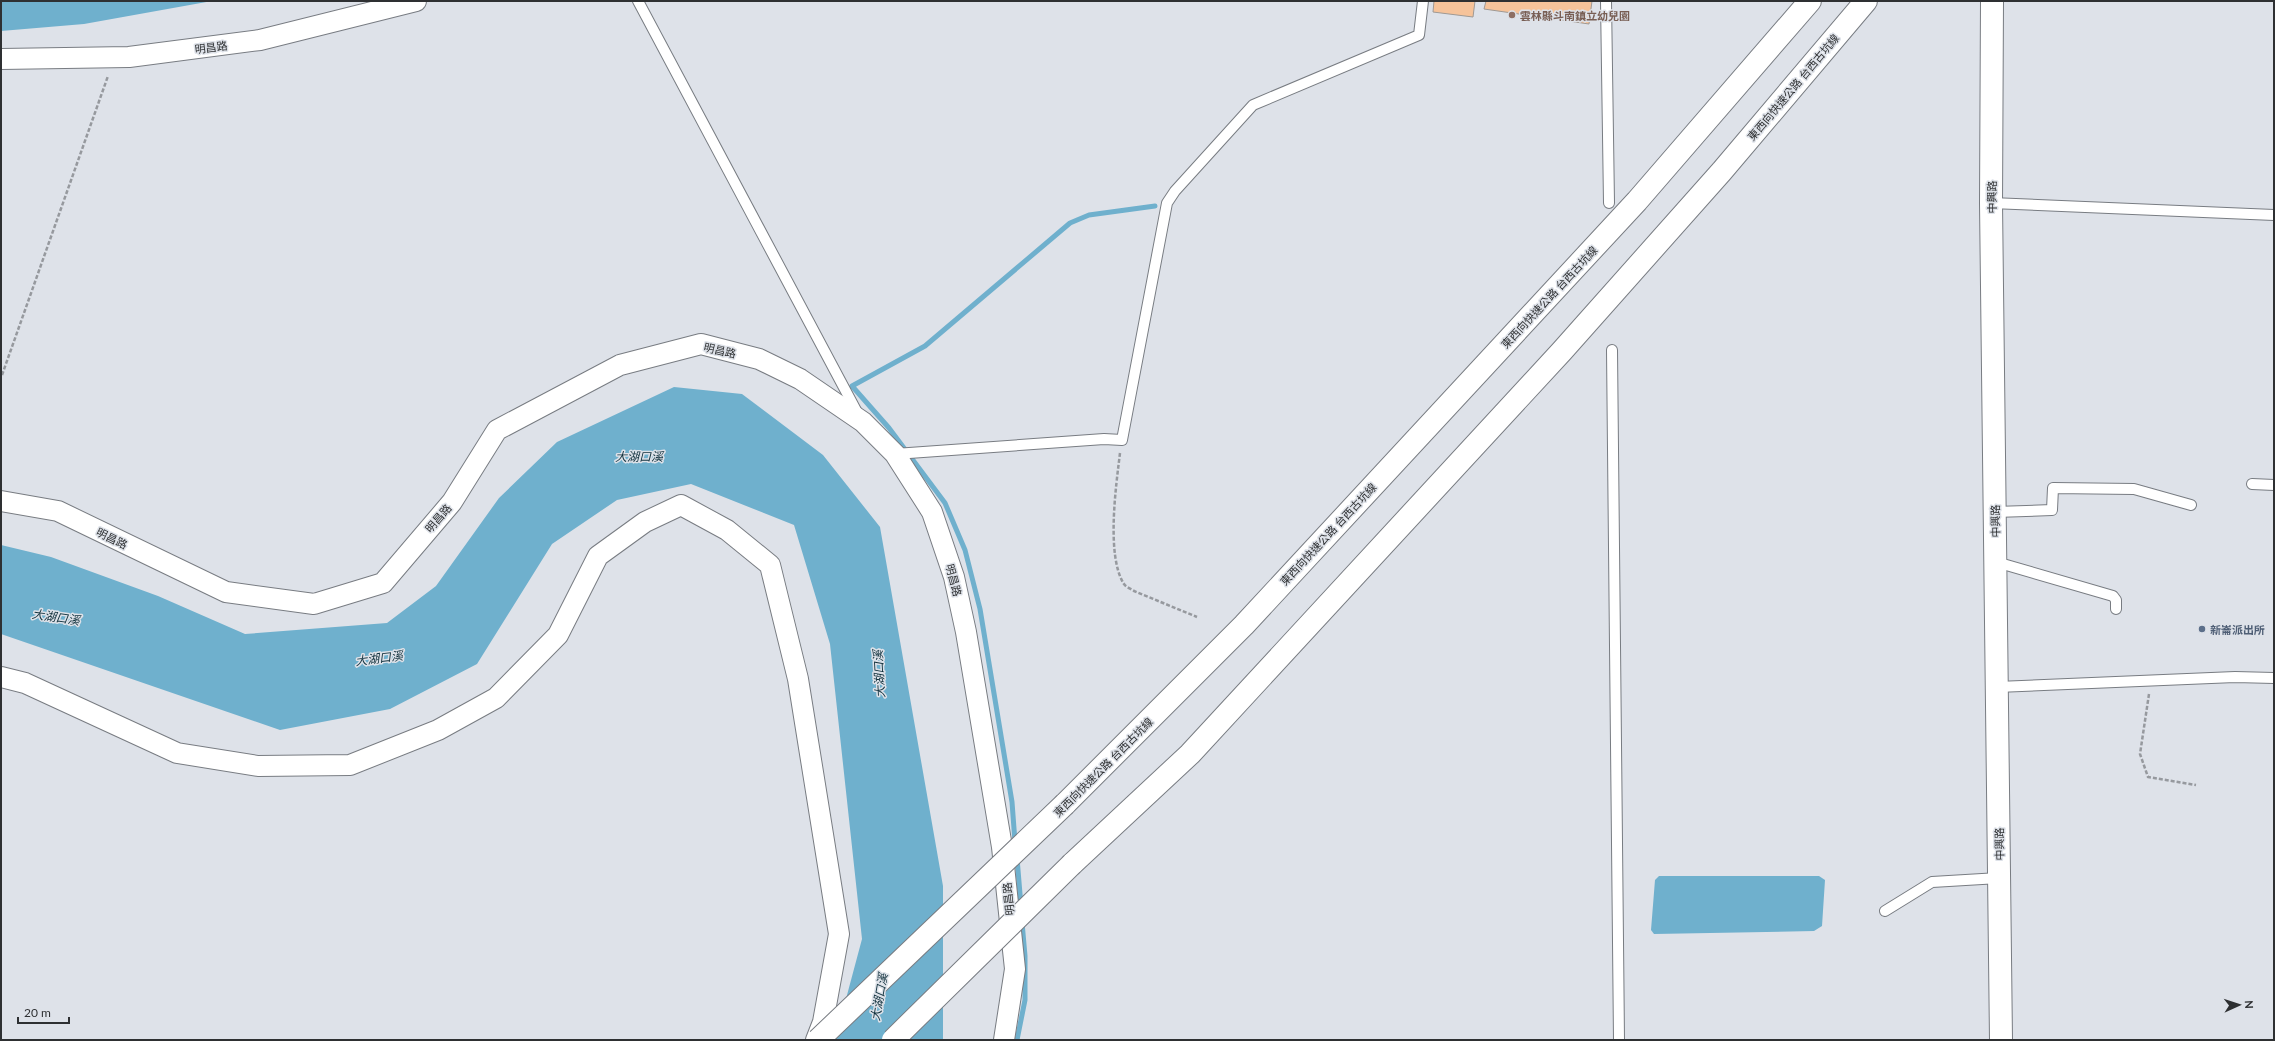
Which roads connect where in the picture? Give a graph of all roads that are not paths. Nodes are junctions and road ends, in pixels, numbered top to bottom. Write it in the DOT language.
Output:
graph roads {
  1 [pos="416,1"];
  2 [pos="638,1"];
  3 [pos="1423,1"];
  4 [pos="1606,1"];
  5 [pos="1810,1"];
  6 [pos="1992,1"];
  7 [pos="1862,6"];
  8 [pos="1,59"];
  9 [pos="1609,203"];
  10 [pos="1991,203"];
  11 [pos="2274,215"];
  12 [pos="1612,350"];
  13 [pos="862,422"];
  14 [pos="895,454"];
  15 [pos="2252,484"];
  16 [pos="2274,484"];
  17 [pos="1,501"];
  18 [pos="2191,505"];
  19 [pos="1995,512"];
  20 [pos="1996,562"];
  21 [pos="2116,608"];
  22 [pos="1,677"];
  23 [pos="2274,678"];
  24 [pos="1997,687"];
  25 [pos="1999,878"];
  26 [pos="1885,911"];
  27 [pos="817,1040"];
  28 [pos="893,1040"];
  29 [pos="1004,1040"];
  30 [pos="1619,1040"];
  31 [pos="2001,1040"];
  1 -- 8 [label="street, 明昌路"];
  2 -- 13 [label="lane"];
  3 -- 14 [label="lane"];
  4 -- 9 [label="lane"];
  5 -- 27 [label="main road, 東西向快速公路 台西古坑線, bridge"];
  6 -- 10 [label="main road, 中興路"];
  7 -- 28 [label="main road, 東西向快速公路 台西古坑線, bridge"];
  10 -- 11 [label="lane"];
  10 -- 19 [label="main road, 中興路"];
  12 -- 30 [label="lane"];
  13 -- 14 [label="street, 明昌路"];
  13 -- 17 [label="street, 明昌路"];
  14 -- 29 [label="street, 明昌路"];
  15 -- 16 [label="lane"];
  18 -- 19 [label="lane"];
  19 -- 20 [label="main road, 中興路"];
  20 -- 21 [label="lane"];
  20 -- 24 [label="main road, 中興路"];
  22 -- 27 [label="street"];
  23 -- 24 [label="lane"];
  24 -- 25 [label="main road, 中興路"];
  25 -- 26 [label="lane"];
  25 -- 31 [label="main road, 中興路"];
}
